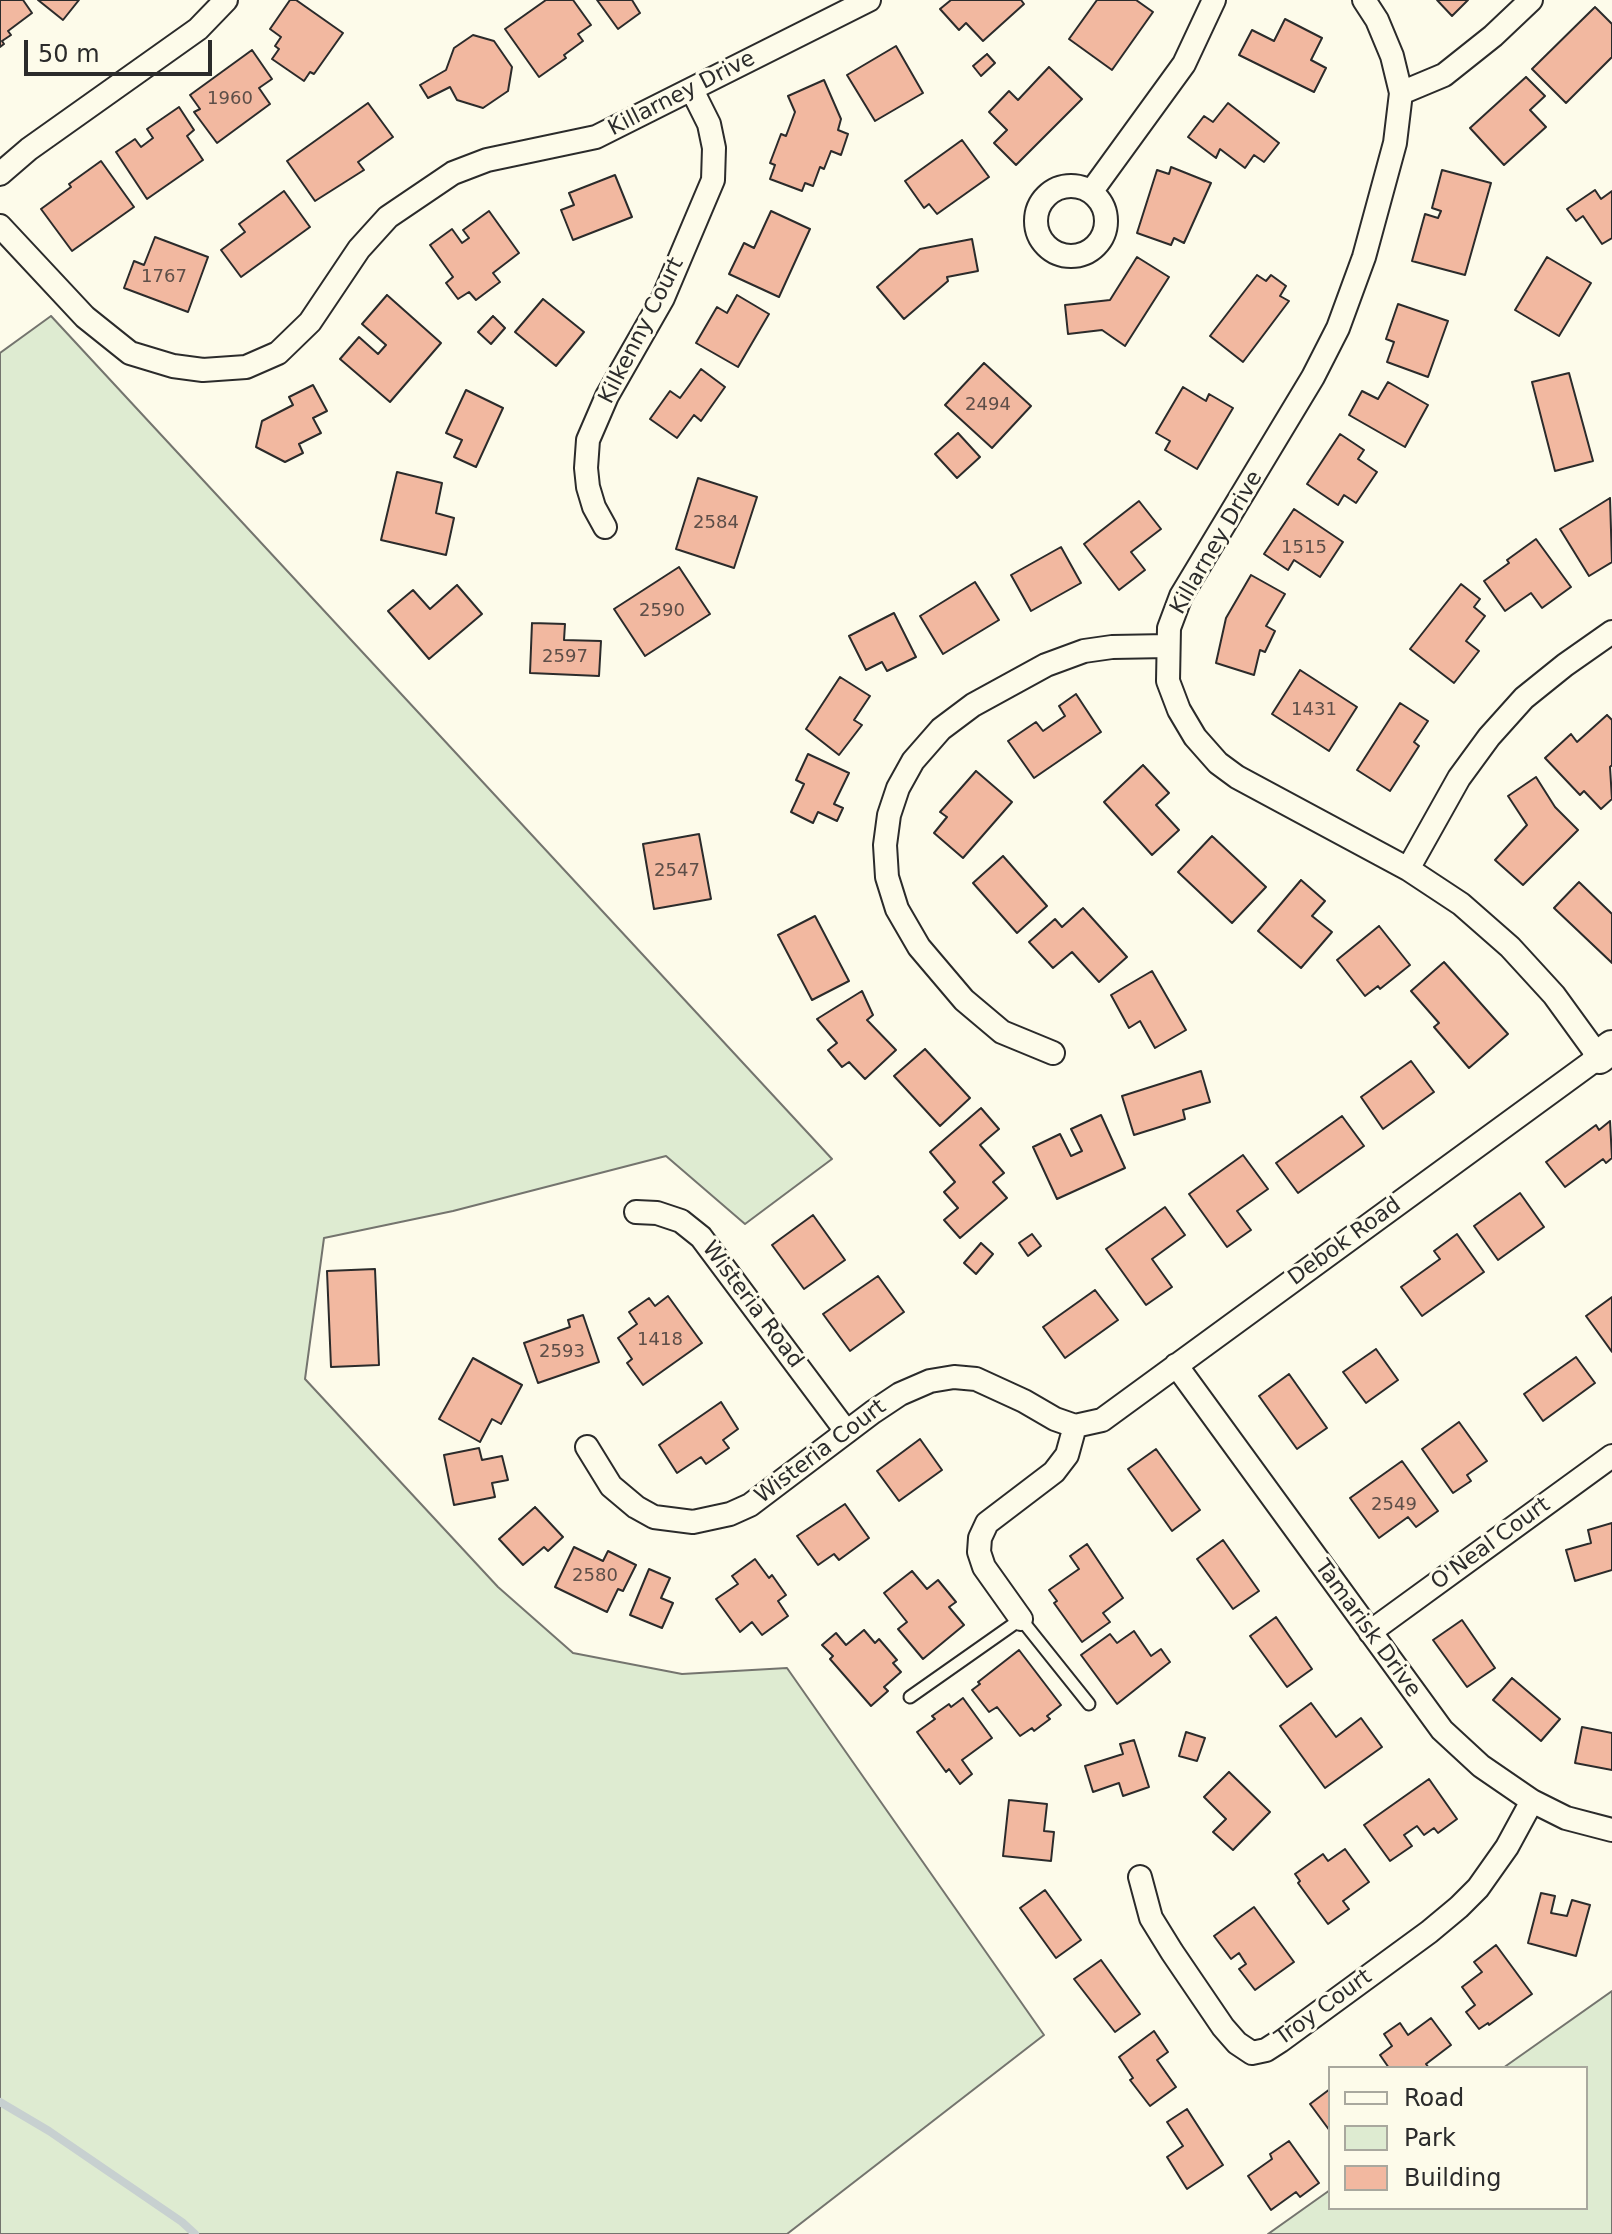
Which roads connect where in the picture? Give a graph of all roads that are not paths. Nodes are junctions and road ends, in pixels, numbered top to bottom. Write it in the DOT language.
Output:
graph roads {
  1 [pos="226,0"];
  2 [pos="869,0"];
  3 [pos="1214,0"];
  4 [pos="1364,0"];
  5 [pos="1531,0"];
  6 [pos="692,90"];
  7 [pos="1401,93"];
  8 [pos="0,174"];
  9 [pos="1091,192"];
  10 [pos="0,226"];
  11 [pos="605,527"];
  12 [pos="1612,632"];
  13 [pos="1168,646"];
  14 [pos="1408,869"];
  15 [pos="1606,1052"];
  16 [pos="1053,1053"];
  17 [pos="636,1212"];
  18 [pos="1176,1365"];
  19 [pos="1075,1426"];
  20 [pos="846,1431"];
  21 [pos="587,1447"];
  22 [pos="1612,1456"];
  23 [pos="1021,1619"];
  24 [pos="1370,1632"];
  25 [pos="910,1697"];
  26 [pos="1089,1704"];
  27 [pos="1532,1801"];
  28 [pos="1612,1830"];
  29 [pos="1140,1877"];
  1 -- 8 [label="street"];
  2 -- 6 [label="street, Killarney Drive"];
  3 -- 9 [label="street"];
  4 -- 7 [label="street, Killarney Drive"];
  5 -- 7 [label="street"];
  6 -- 10 [label="street, Killarney Drive"];
  6 -- 11 [label="street, Kilkenny Court"];
  7 -- 13 [label="street, Killarney Drive"];
  12 -- 14 [label="street"];
  13 -- 14 [label="street, Killarney Drive"];
  13 -- 16 [label="street"];
  14 -- 15 [label="street, Killarney Drive"];
  15 -- 18 [label="street, Debok Road"];
  17 -- 20 [label="street, Wisteria Road"];
  18 -- 19 [label="street, Debok Road"];
  18 -- 24 [label="street, Tamarisk Drive"];
  19 -- 20 [label="street, Wisteria Court"];
  19 -- 23 [label="street"];
  20 -- 21 [label="street, Wisteria Court"];
  22 -- 24 [label="street, O'Neal Court"];
  23 -- 25 [label="lane"];
  23 -- 26 [label="lane"];
  24 -- 27 [label="street, Tamarisk Drive"];
  27 -- 28 [label="street, Tamarisk Drive"];
  27 -- 29 [label="street, Troy Court"];
}
